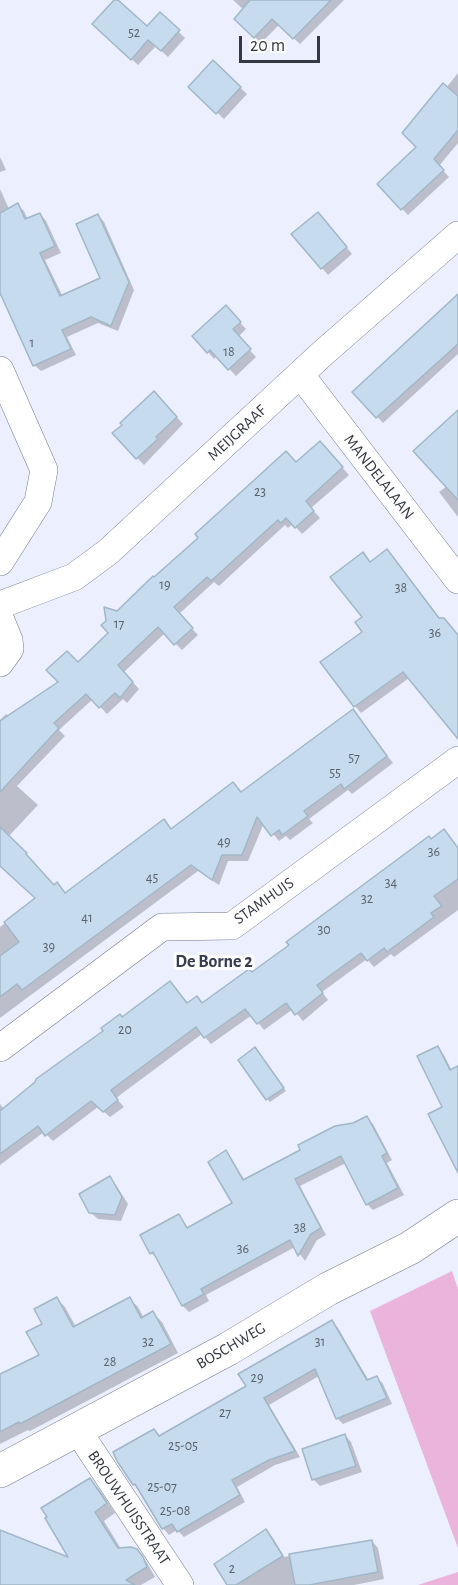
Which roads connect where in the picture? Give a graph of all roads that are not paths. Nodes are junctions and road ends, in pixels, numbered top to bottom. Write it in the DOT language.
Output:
graph roads {
  1 [pos="458,235"];
  2 [pos="0,370"];
  3 [pos="300,374"];
  4 [pos="0,562"];
  5 [pos="458,580"];
  6 [pos="0,605"];
  7 [pos="0,618"];
  8 [pos="0,663"];
  9 [pos="458,759"];
  10 [pos="0,1048"];
  11 [pos="458,1216"];
  12 [pos="78,1431"];
  13 [pos="0,1471"];
  14 [pos="180,1585"];
  1 -- 3 [label="street, MEIJGRAAF"];
  2 -- 4 [label="street"];
  3 -- 5 [label="street, MANDELALAAN"];
  3 -- 6 [label="street, MEIJGRAAF"];
  7 -- 8 [label="street"];
  9 -- 10 [label="street, STAMHUIS"];
  11 -- 12 [label="street, BOSCHWEG"];
  12 -- 13 [label="street, BOSCHWEG"];
  12 -- 14 [label="street, BROUWHUISSTRAAT"];
}
